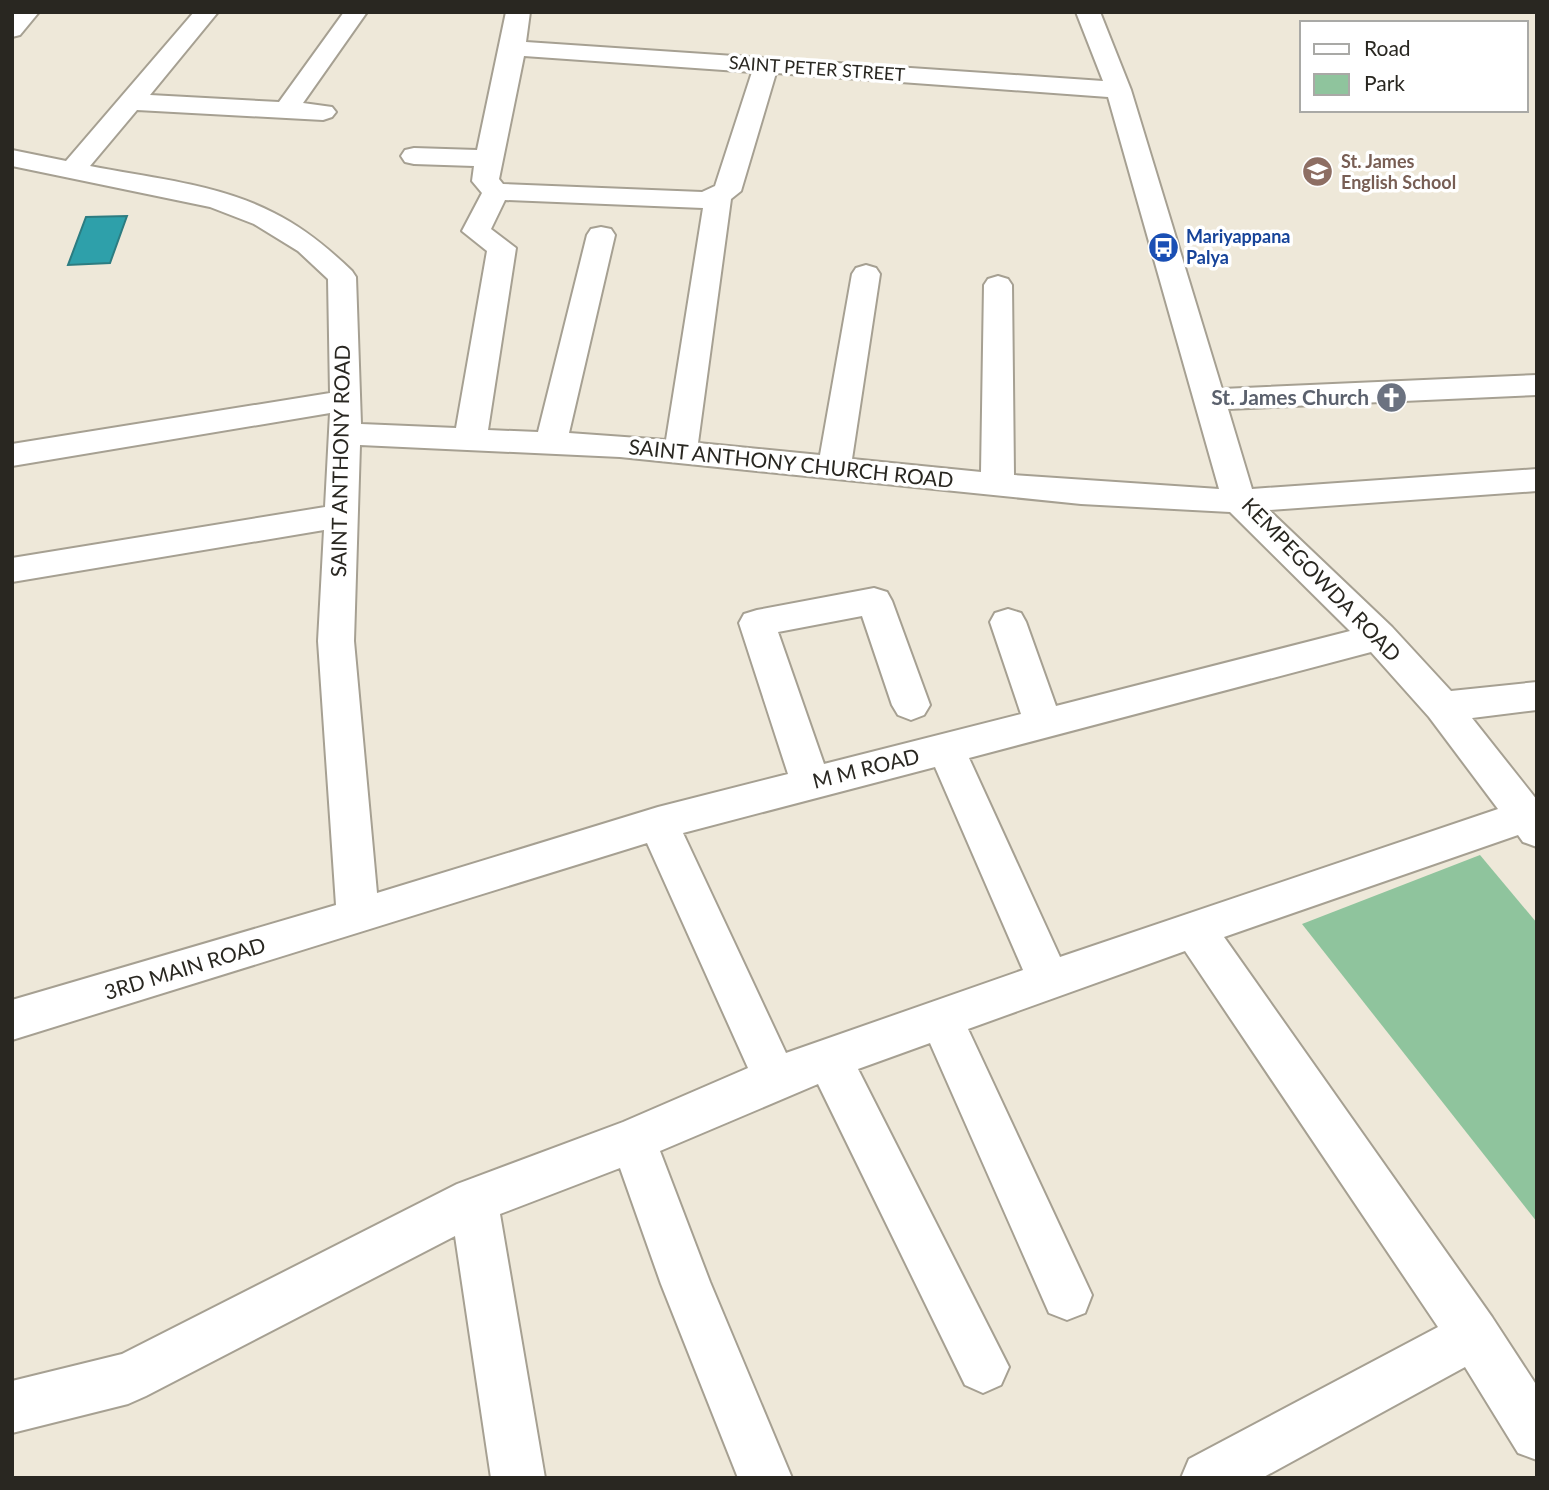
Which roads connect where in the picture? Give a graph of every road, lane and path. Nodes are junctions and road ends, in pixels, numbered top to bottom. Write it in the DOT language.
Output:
graph roads {
  1 [pos="28,12"];
  2 [pos="207,12"];
  3 [pos="356,12"];
  4 [pos="518,12"];
  5 [pos="1088,12"];
  6 [pos="12,30"];
  7 [pos="514,48"];
  8 [pos="766,65"];
  9 [pos="1119,90"];
  10 [pos="132,102"];
  11 [pos="286,110"];
  12 [pos="323,113"];
  13 [pos="414,156"];
  14 [pos="12,158"];
  15 [pos="488,158"];
  16 [pos="73,170"];
  17 [pos="496,192"];
  18 [pos="719,197"];
  19 [pos="601,234"];
  20 [pos="866,274"];
  21 [pos="998,285"];
  22 [pos="1537,385"];
  23 [pos="1209,400"];
  24 [pos="345,417"];
  25 [pos="470,439"];
  26 [pos="551,443"];
  27 [pos="680,453"];
  28 [pos="12,454"];
  29 [pos="834,469"];
  30 [pos="1537,480"];
  31 [pos="997,485"];
  32 [pos="1239,501"];
  33 [pos="339,516"];
  34 [pos="12,570"];
  35 [pos="1008,622"];
  36 [pos="1379,637"];
  37 [pos="1537,696"];
  38 [pos="911,705"];
  39 [pos="1442,707"];
  40 [pos="1043,724"];
  41 [pos="946,749"];
  42 [pos="811,783"];
  43 [pos="658,823"];
  44 [pos="1531,823"];
  45 [pos="358,917"];
  46 [pos="1194,929"];
  47 [pos="1049,980"];
  48 [pos="941,1019"];
  49 [pos="12,1020"];
  50 [pos="829,1059"];
  51 [pos="775,1078"];
  52 [pos="633,1140"];
  53 [pos="474,1201"];
  54 [pos="1067,1295"];
  55 [pos="1474,1335"];
  56 [pos="983,1367"];
  57 [pos="12,1407"];
  58 [pos="1537,1434"];
  59 [pos="518,1478"];
  60 [pos="765,1478"];
  61 [pos="1208,1478"];
  1 -- 6 [label="street"];
  2 -- 10 [label="street"];
  3 -- 11 [label="street"];
  4 -- 7 [label="street"];
  5 -- 9 [label="street, KEMPEGOWDA ROAD"];
  7 -- 8 [label="street, SAINT PETER STREET"];
  7 -- 15 [label="street"];
  8 -- 9 [label="street, SAINT PETER STREET"];
  8 -- 18 [label="street"];
  9 -- 23 [label="street, KEMPEGOWDA ROAD"];
  10 -- 11 [label="street"];
  10 -- 16 [label="street"];
  11 -- 12 [label="street"];
  13 -- 15 [label="street"];
  14 -- 16 [label="street, SAINT ANTHONY ROAD"];
  15 -- 17 [label="street"];
  16 -- 24 [label="street, SAINT ANTHONY ROAD"];
  17 -- 18 [label="street"];
  17 -- 25 [label="street"];
  18 -- 27 [label="street"];
  19 -- 26 [label="street"];
  20 -- 29 [label="street"];
  21 -- 31 [label="street"];
  22 -- 23 [label="street"];
  23 -- 32 [label="street, KEMPEGOWDA ROAD"];
  24 -- 25 [label="street, SAINT ANTHONY CHURCH ROAD"];
  24 -- 28 [label="street, SAINT ANTHONY CHURCH ROAD"];
  24 -- 33 [label="street, SAINT ANTHONY ROAD"];
  25 -- 26 [label="street, SAINT ANTHONY CHURCH ROAD"];
  26 -- 27 [label="street, SAINT ANTHONY CHURCH ROAD"];
  27 -- 29 [label="street, SAINT ANTHONY CHURCH ROAD"];
  29 -- 31 [label="street, SAINT ANTHONY CHURCH ROAD"];
  30 -- 32 [label="street, SAINT ANTHONY CHURCH ROAD"];
  31 -- 32 [label="street, SAINT ANTHONY CHURCH ROAD"];
  32 -- 36 [label="street, KEMPEGOWDA ROAD"];
  33 -- 34 [label="street"];
  33 -- 45 [label="street, SAINT ANTHONY ROAD"];
  35 -- 40 [label="street"];
  36 -- 39 [label="street, KEMPEGOWDA ROAD"];
  36 -- 40 [label="street, M M ROAD"];
  37 -- 39 [label="street"];
  38 -- 42 [label="street"];
  39 -- 44 [label="street, KEMPEGOWDA ROAD"];
  40 -- 41 [label="street, M M ROAD"];
  41 -- 42 [label="street, M M ROAD"];
  41 -- 47 [label="street"];
  42 -- 43 [label="street, M M ROAD"];
  43 -- 45 [label="street, M M ROAD"];
  43 -- 51 [label="street"];
  44 -- 46 [label="street"];
  45 -- 49 [label="street, 3RD MAIN ROAD"];
  46 -- 47 [label="street"];
  46 -- 55 [label="street"];
  47 -- 48 [label="street"];
  48 -- 50 [label="street"];
  48 -- 54 [label="street"];
  50 -- 51 [label="street"];
  50 -- 56 [label="street"];
  51 -- 52 [label="street"];
  52 -- 53 [label="street"];
  52 -- 60 [label="street"];
  53 -- 57 [label="street"];
  53 -- 59 [label="street"];
  55 -- 58 [label="street"];
  55 -- 61 [label="street"];
}
